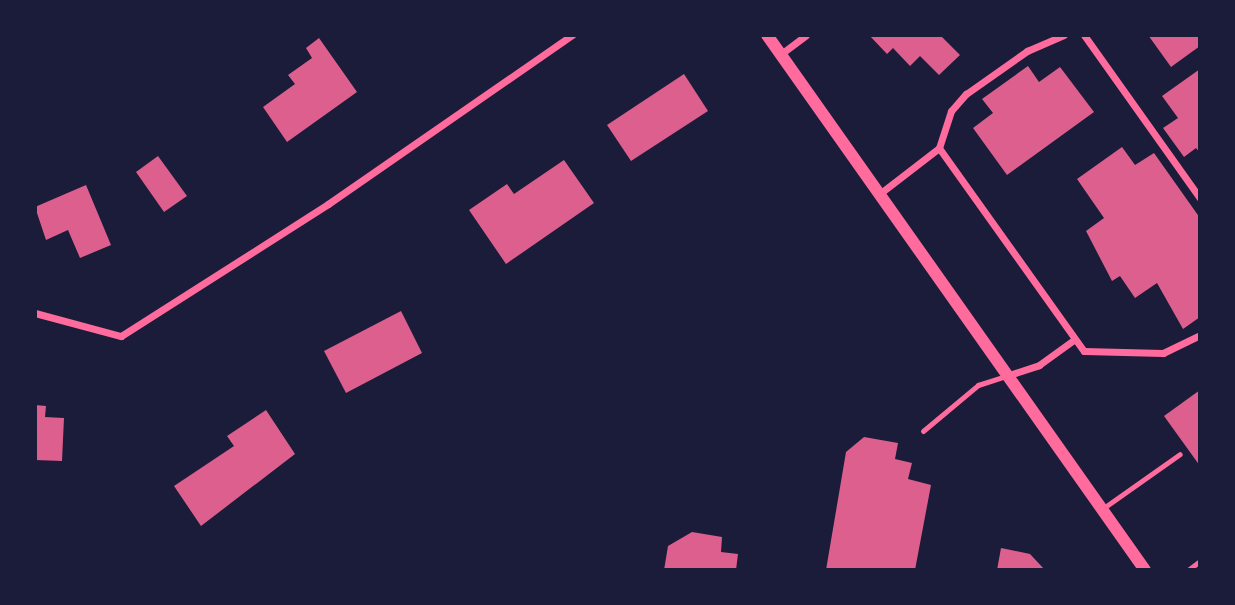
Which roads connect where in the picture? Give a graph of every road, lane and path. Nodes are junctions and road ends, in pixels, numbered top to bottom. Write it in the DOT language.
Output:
graph roads {
  1 [pos="572,35"];
  2 [pos="767,35"];
  3 [pos="806,35"];
  4 [pos="1064,35"];
  5 [pos="1084,35"];
  6 [pos="780,54"];
  7 [pos="939,148"];
  8 [pos="878,195"];
  9 [pos="1200,198"];
  10 [pos="35,313"];
  11 [pos="1200,335"];
  12 [pos="1075,338"];
  13 [pos="1006,376"];
  14 [pos="923,431"];
  15 [pos="1180,454"];
  16 [pos="1102,509"];
  17 [pos="1200,561"];
  18 [pos="1145,570"];
  19 [pos="1188,570"];
  1 -- 10 [label="street"];
  2 -- 6 [label="street"];
  3 -- 6 [label="street"];
  4 -- 7 [label="street"];
  5 -- 9 [label="street"];
  6 -- 8 [label="street"];
  7 -- 8 [label="street"];
  7 -- 12 [label="street"];
  8 -- 13 [label="street"];
  11 -- 12 [label="street"];
  12 -- 13 [label="street"];
  13 -- 14 [label="lane"];
  13 -- 16 [label="street"];
  15 -- 16 [label="lane"];
  16 -- 18 [label="street"];
  17 -- 19 [label="lane"];
}
